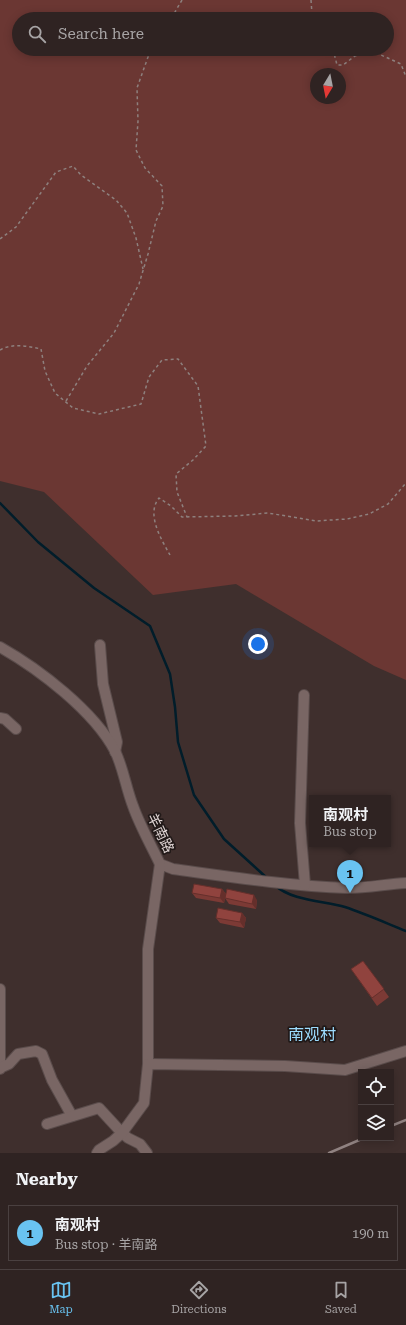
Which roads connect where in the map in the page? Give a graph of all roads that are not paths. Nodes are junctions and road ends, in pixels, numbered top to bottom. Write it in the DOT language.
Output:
graph roads {
  1 [pos="100,644"];
  2 [pos="0,647"];
  3 [pos="304,695"];
  4 [pos="0,718"];
  5 [pos="16,730"];
  6 [pos="115,752"];
  7 [pos="160,864"];
  8 [pos="406,883"];
  9 [pos="305,885"];
  10 [pos="0,989"];
  11 [pos="406,1051"];
  12 [pos="148,1064"];
  13 [pos="0,1068"];
  14 [pos="72,1116"];
  15 [pos="47,1124"];
  16 [pos="122,1133"];
  17 [pos="97,1153"];
  18 [pos="147,1153"];
  1 -- 6 [label="street"];
  2 -- 6 [label="street, 羊南路"];
  3 -- 9 [label="street"];
  4 -- 5 [label="street"];
  6 -- 7 [label="street, 羊南路"];
  7 -- 9 [label="street, 羊南路"];
  7 -- 12 [label="street"];
  8 -- 9 [label="street, 羊南路"];
  10 -- 13 [label="street"];
  11 -- 12 [label="street"];
  12 -- 16 [label="street"];
  13 -- 14 [label="street"];
  14 -- 15 [label="street"];
  14 -- 16 [label="street"];
  16 -- 17 [label="street"];
  16 -- 18 [label="street"];
}
